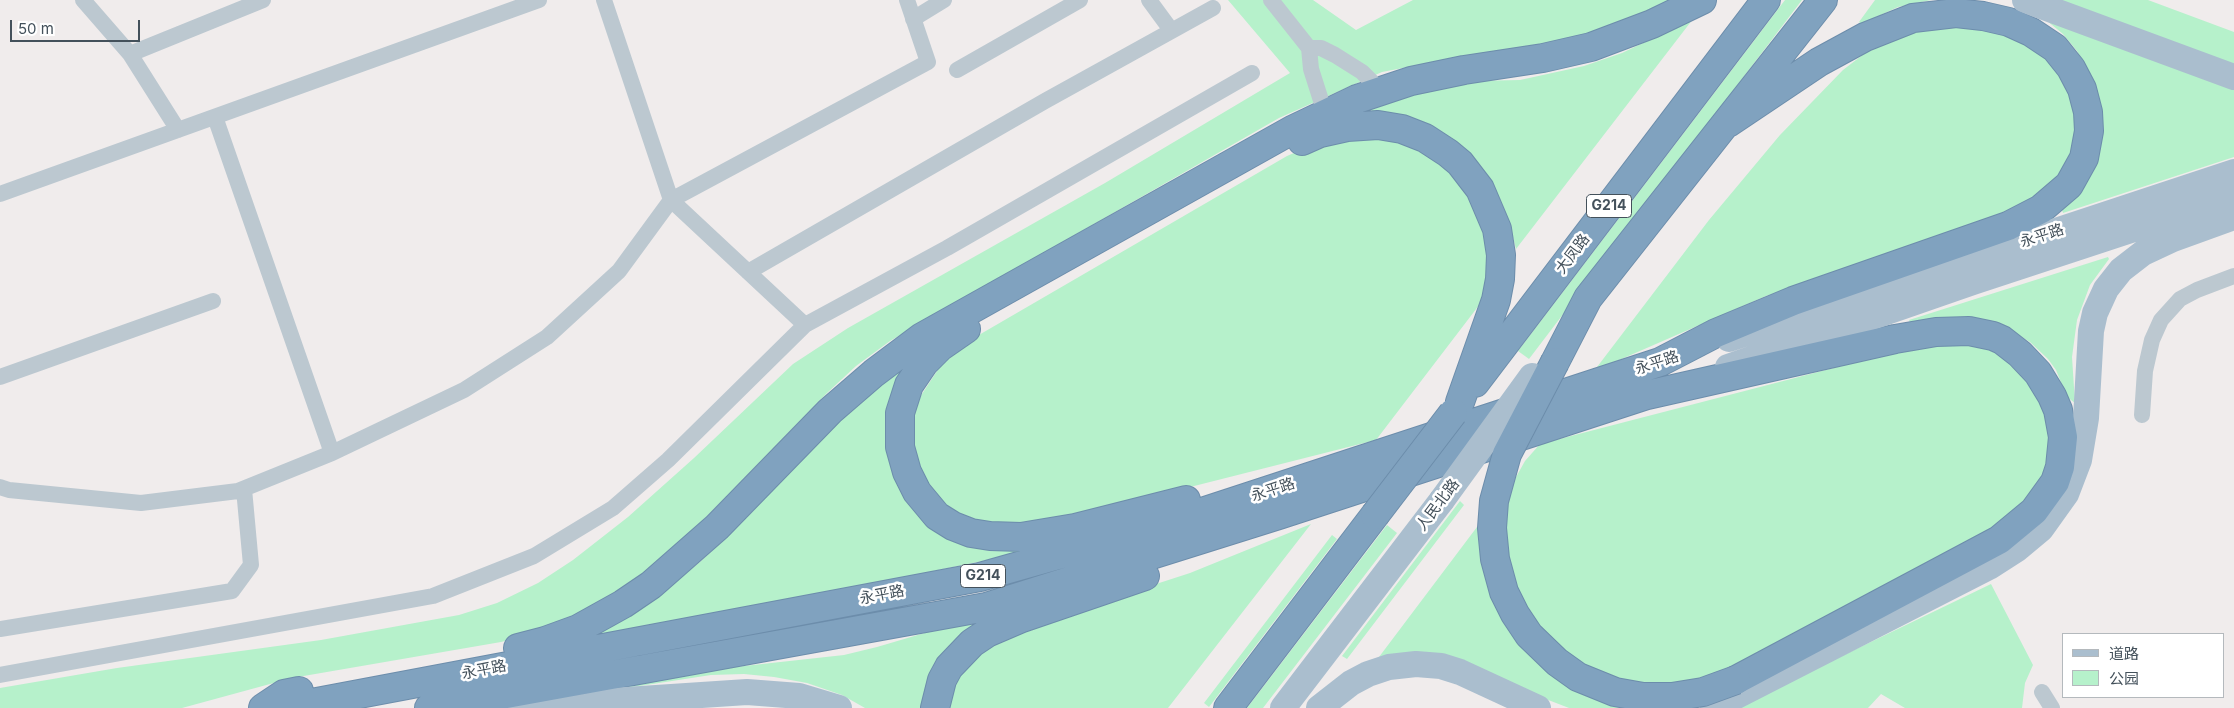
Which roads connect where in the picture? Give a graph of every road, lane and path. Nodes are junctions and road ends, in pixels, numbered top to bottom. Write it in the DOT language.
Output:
graph roads {
  1 [pos="83,0"];
  2 [pos="263,0"];
  3 [pos="539,0"];
  4 [pos="604,0"];
  5 [pos="907,0"];
  6 [pos="944,0"];
  7 [pos="1080,0"];
  8 [pos="1149,0"];
  9 [pos="1271,0"];
  10 [pos="1702,0"];
  11 [pos="1766,0"];
  12 [pos="1823,0"];
  13 [pos="2025,0"];
  14 [pos="513,4"];
  15 [pos="1214,8"];
  16 [pos="913,19"];
  17 [pos="1171,30"];
  18 [pos="1310,48"];
  19 [pos="130,54"];
  20 [pos="958,70"];
  21 [pos="1252,73"];
  22 [pos="2234,77"];
  23 [pos="1381,90"];
  24 [pos="1325,113"];
  25 [pos="215,117"];
  26 [pos="1728,123"];
  27 [pos="178,130"];
  28 [pos="2234,172"];
  29 [pos="0,194"];
  30 [pos="2234,196"];
  31 [pos="671,200"];
  32 [pos="2234,217"];
  33 [pos="748,272"];
  34 [pos="2234,276"];
  35 [pos="1588,298"];
  36 [pos="213,301"];
  37 [pos="805,325"];
  38 [pos="1660,362"];
  39 [pos="0,378"];
  40 [pos="1647,395"];
  41 [pos="1456,408"];
  42 [pos="2142,415"];
  43 [pos="332,452"];
  44 [pos="1293,483"];
  45 [pos="0,487"];
  46 [pos="244,489"];
  47 [pos="1279,515"];
  48 [pos="0,629"];
  49 [pos="0,675"];
  50 [pos="2042,692"];
  51 [pos="263,708"];
  52 [pos="285,708"];
  53 [pos="428,708"];
  54 [pos="505,708"];
  55 [pos="840,708"];
  56 [pos="935,708"];
  57 [pos="1228,708"];
  58 [pos="1284,708"];
  59 [pos="1319,708"];
  60 [pos="1538,708"];
  61 [pos="1713,708"];
  62 [pos="2052,708"];
  1 -- 19 [label="street"];
  2 -- 19 [label="street"];
  3 -- 14 [label="street"];
  4 -- 31 [label="street"];
  5 -- 16 [label="street"];
  6 -- 16 [label="street"];
  7 -- 20 [label="street"];
  8 -- 17 [label="street"];
  9 -- 18 [label="street"];
  10 -- 23 [label="highway"];
  11 -- 41 [label="highway, 大凤路 / G214"];
  12 -- 26 [label="highway, G214"];
  13 -- 22 [label="main road"];
  14 -- 25 [label="street"];
  15 -- 17 [label="street"];
  16 -- 31 [label="street"];
  17 -- 33 [label="street"];
  18 -- 23 [label="street"];
  18 -- 24 [label="street"];
  19 -- 27 [label="street"];
  21 -- 37 [label="street"];
  23 -- 24 [label="highway"];
  24 -- 51 [label="highway"];
  25 -- 27 [label="street"];
  25 -- 43 [label="street"];
  26 -- 35 [label="highway, G214"];
  26 -- 38 [label="highway"];
  27 -- 29 [label="street"];
  28 -- 38 [label="main road, 永平路"];
  30 -- 40 [label="main road, 永平路"];
  31 -- 33 [label="street"];
  31 -- 43 [label="street"];
  32 -- 61 [label="main road"];
  33 -- 37 [label="street"];
  34 -- 42 [label="street"];
  35 -- 40 [label="highway, bridge"];
  35 -- 58 [label="main road, 人民北路, bridge"];
  36 -- 39 [label="street"];
  37 -- 49 [label="street"];
  38 -- 44 [label="highway, 永平路 / G214"];
  40 -- 47 [label="highway, 永平路 / G214"];
  41 -- 44 [label="highway"];
  41 -- 57 [label="highway, G214, bridge"];
  43 -- 46 [label="street"];
  44 -- 52 [label="highway, 永平路 / G214"];
  45 -- 46 [label="street"];
  46 -- 48 [label="street"];
  47 -- 53 [label="highway, 永平路 / G214"];
  47 -- 56 [label="highway"];
  50 -- 62 [label="street"];
  54 -- 55 [label="main road"];
  59 -- 60 [label="main road"];
}
